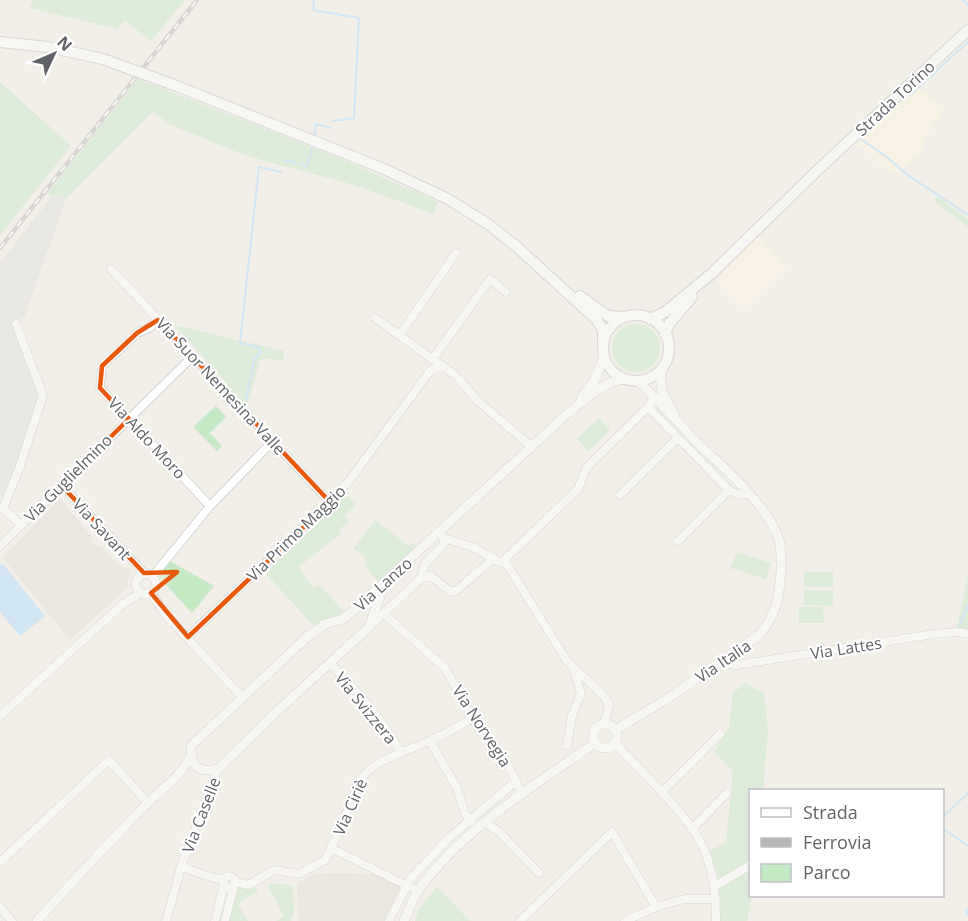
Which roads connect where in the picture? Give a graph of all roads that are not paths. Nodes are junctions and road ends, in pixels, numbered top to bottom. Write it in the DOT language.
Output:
graph roads {
  1 [pos="968,30"];
  2 [pos="0,42"];
  3 [pos="456,253"];
  4 [pos="111,269"];
  5 [pos="547,272"];
  6 [pos="711,274"];
  7 [pos="506,292"];
  8 [pos="625,317"];
  9 [pos="375,318"];
  10 [pos="650,319"];
  11 [pos="158,320"];
  12 [pos="16,324"];
  13 [pos="665,334"];
  14 [pos="399,336"];
  15 [pos="603,342"];
  16 [pos="193,356"];
  17 [pos="604,356"];
  18 [pos="432,360"];
  19 [pos="441,366"];
  20 [pos="663,367"];
  21 [pos="625,379"];
  22 [pos="638,381"];
  23 [pos="654,399"];
  24 [pos="648,407"];
  25 [pos="568,413"];
  26 [pos="129,419"];
  27 [pos="683,428"];
  28 [pos="678,438"];
  29 [pos="273,441"];
  30 [pos="532,447"];
  31 [pos="61,485"];
  32 [pos="729,490"];
  33 [pos="748,494"];
  34 [pos="620,495"];
  35 [pos="330,502"];
  36 [pos="210,506"];
  37 [pos="1,508"];
  38 [pos="21,525"];
  39 [pos="441,536"];
  40 [pos="678,541"];
  41 [pos="0,546"];
  42 [pos="494,558"];
  43 [pos="503,561"];
  44 [pos="144,573"];
  45 [pos="153,576"];
  46 [pos="421,578"];
  47 [pos="389,579"];
  48 [pos="138,590"];
  49 [pos="151,593"];
  50 [pos="354,610"];
  51 [pos="384,614"];
  52 [pos="369,627"];
  53 [pos="968,634"];
  54 [pos="188,637"];
  55 [pos="725,660"];
  56 [pos="330,663"];
  57 [pos="573,667"];
  58 [pos="243,698"];
  59 [pos="0,716"];
  60 [pos="473,718"];
  61 [pos="604,724"];
  62 [pos="263,725"];
  63 [pos="615,730"];
  64 [pos="720,734"];
  65 [pos="430,741"];
  66 [pos="595,743"];
  67 [pos="615,743"];
  68 [pos="567,745"];
  69 [pos="401,753"];
  70 [pos="190,757"];
  71 [pos="199,768"];
  72 [pos="218,770"];
  73 [pos="181,772"];
  74 [pos="516,781"];
  75 [pos="661,793"];
  76 [pos="522,794"];
  77 [pos="726,794"];
  78 [pos="148,803"];
  79 [pos="470,819"];
  80 [pos="482,825"];
  81 [pos="692,829"];
  82 [pos="331,848"];
  83 [pos="0,862"];
  84 [pos="749,866"];
  85 [pos="181,867"];
  86 [pos="539,873"];
  87 [pos="224,882"];
  88 [pos="235,884"];
  89 [pos="407,884"];
  90 [pos="714,887"];
  91 [pos="418,891"];
  92 [pos="716,899"];
  93 [pos="656,907"];
  94 [pos="0,908"];
  95 [pos="12,921"];
  96 [pos="37,921"];
  97 [pos="166,921"];
  98 [pos="215,921"];
  99 [pos="225,921"];
  100 [pos="389,921"];
  101 [pos="404,921"];
  102 [pos="520,921"];
  103 [pos="625,921"];
  104 [pos="716,921"];
  1 -- 6 [label="main road, Strada Torino"];
  2 -- 5 [label="main road, bridge"];
  3 -- 14 [label="street"];
  4 -- 11 [label="street, Via Suor Nemesina Valle"];
  5 -- 8 [label="main road"];
  5 -- 15 [label="main road"];
  6 -- 10 [label="main road"];
  6 -- 13 [label="main road"];
  7 -- 18 [label="street"];
  8 -- 10 [label="main road"];
  8 -- 15 [label="main road"];
  9 -- 14 [label="street"];
  10 -- 13 [label="main road"];
  11 -- 16 [label="street, Via Suor Nemesina Valle"];
  11 -- 26 [label="street, Via Aldo Moro"];
  12 -- 37 [label="street"];
  13 -- 20 [label="main road"];
  14 -- 18 [label="street"];
  15 -- 17 [label="main road"];
  16 -- 26 [label="street, Via Guglielmino"];
  16 -- 29 [label="street, Via Suor Nemesina Valle"];
  17 -- 21 [label="main road"];
  17 -- 25 [label="street, Via Lanzo"];
  18 -- 19 [label="street"];
  19 -- 30 [label="street"];
  19 -- 35 [label="street, Via Primo Maggio"];
  20 -- 22 [label="main road"];
  20 -- 27 [label="street, Via Italia"];
  21 -- 22 [label="main road"];
  21 -- 25 [label="street, Via Lanzo"];
  22 -- 23 [label="street, Via Italia"];
  23 -- 24 [label="street"];
  23 -- 27 [label="street, Via Italia"];
  24 -- 28 [label="street"];
  24 -- 43 [label="street"];
  25 -- 30 [label="street, Via Lanzo"];
  26 -- 31 [label="street, Via Guglielmino"];
  26 -- 36 [label="street, Via Aldo Moro"];
  27 -- 33 [label="street, Via Italia"];
  28 -- 32 [label="street"];
  28 -- 34 [label="street"];
  29 -- 35 [label="street, Via Suor Nemesina Valle"];
  29 -- 36 [label="street"];
  30 -- 39 [label="street, Via Lanzo"];
  31 -- 38 [label="street, Via Guglielmino"];
  31 -- 44 [label="street, Via Savant"];
  32 -- 33 [label="street"];
  32 -- 40 [label="street"];
  33 -- 55 [label="street, Via Italia"];
  35 -- 54 [label="street, Via Primo Maggio"];
  36 -- 45 [label="street"];
  37 -- 38 [label="street"];
  38 -- 41 [label="street, Via Guglielmino"];
  39 -- 42 [label="street"];
  39 -- 46 [label="street"];
  39 -- 47 [label="street, Via Lanzo"];
  42 -- 43 [label="street"];
  42 -- 46 [label="street"];
  43 -- 57 [label="street"];
  44 -- 45 [label="street"];
  44 -- 48 [label="street"];
  45 -- 49 [label="street"];
  46 -- 51 [label="street"];
  47 -- 50 [label="street, Via Lanzo"];
  47 -- 52 [label="street"];
  48 -- 49 [label="street"];
  48 -- 59 [label="street"];
  49 -- 54 [label="street"];
  50 -- 52 [label="street"];
  50 -- 58 [label="street, Via Lanzo"];
  51 -- 52 [label="street, Via Lanzo"];
  51 -- 60 [label="street, Via Norvegia"];
  52 -- 56 [label="street, Via Lanzo"];
  53 -- 55 [label="street, Via Lattes"];
  54 -- 58 [label="street"];
  55 -- 63 [label="street, Via Italia"];
  56 -- 62 [label="street, Via Lanzo"];
  56 -- 69 [label="street, Via Svizzera"];
  57 -- 61 [label="street"];
  57 -- 68 [label="street"];
  58 -- 70 [label="street, Via Lanzo"];
  60 -- 65 [label="street, Via Ciriè"];
  60 -- 74 [label="street, Via Norvegia"];
  61 -- 63 [label="street"];
  61 -- 66 [label="street"];
  62 -- 72 [label="street, Via Caselle"];
  63 -- 67 [label="street"];
  64 -- 75 [label="street"];
  65 -- 69 [label="street, Via Ciriè"];
  65 -- 79 [label="street"];
  66 -- 67 [label="street"];
  66 -- 76 [label="street"];
  67 -- 75 [label="street"];
  69 -- 82 [label="street, Via Ciriè"];
  70 -- 71 [label="street"];
  70 -- 73 [label="street"];
  71 -- 72 [label="street"];
  71 -- 73 [label="street"];
  72 -- 85 [label="street, Via Caselle"];
  73 -- 78 [label="street"];
  74 -- 76 [label="street, Via Norvegia"];
  74 -- 79 [label="street"];
  75 -- 81 [label="street"];
  76 -- 80 [label="street"];
  77 -- 81 [label="street"];
  78 -- 83 [label="street"];
  78 -- 96 [label="street"];
  79 -- 80 [label="street"];
  79 -- 89 [label="street"];
  80 -- 86 [label="street"];
  80 -- 91 [label="street"];
  81 -- 90 [label="street"];
  82 -- 88 [label="street, Via Ciriè"];
  82 -- 89 [label="street"];
  84 -- 90 [label="street"];
  85 -- 87 [label="street"];
  85 -- 97 [label="street, Via Caselle"];
  87 -- 88 [label="street"];
  87 -- 98 [label="street"];
  88 -- 99 [label="street"];
  89 -- 91 [label="street"];
  89 -- 100 [label="street"];
  90 -- 92 [label="street"];
  91 -- 101 [label="street"];
  92 -- 93 [label="street"];
  92 -- 104 [label="street"];
  93 -- 102 [label="street"];
  93 -- 103 [label="street"];
  94 -- 95 [label="street"];
}
